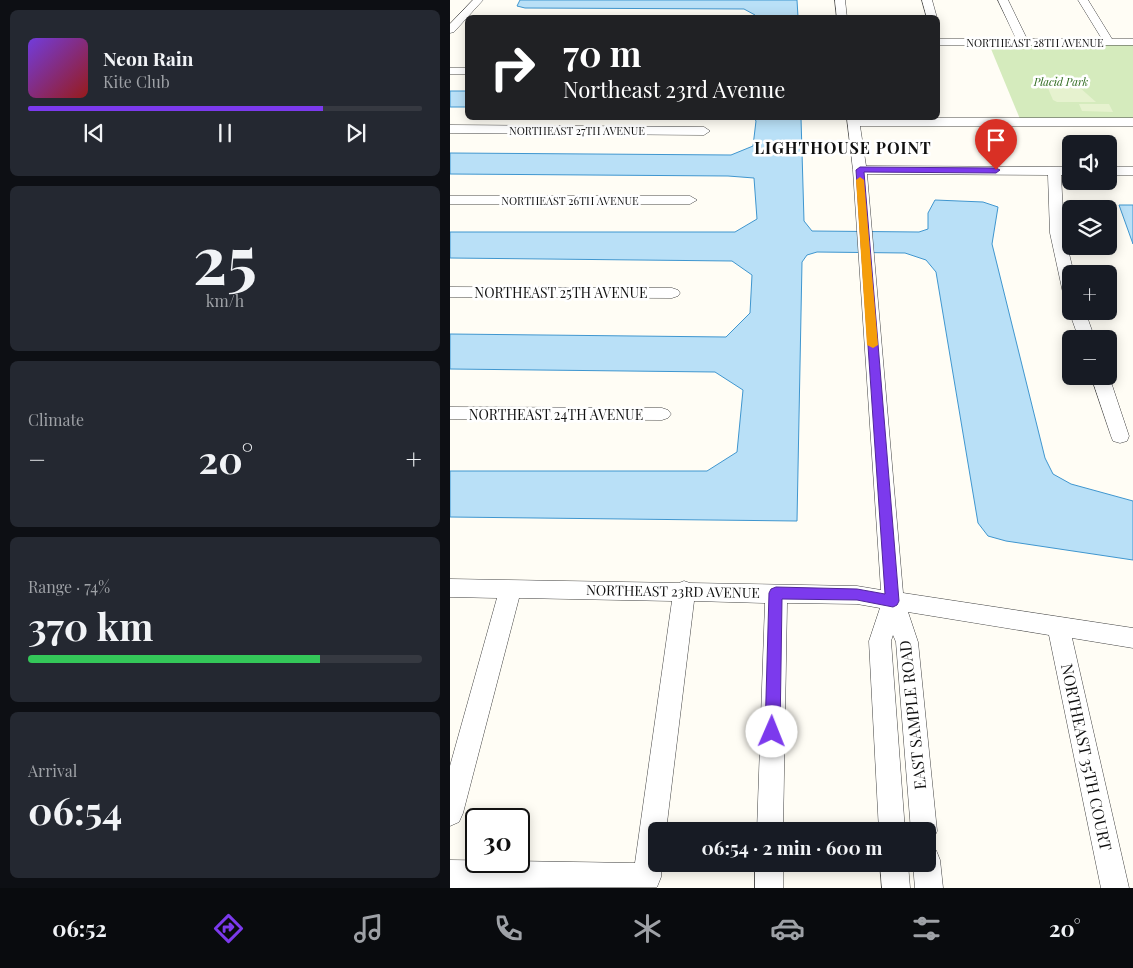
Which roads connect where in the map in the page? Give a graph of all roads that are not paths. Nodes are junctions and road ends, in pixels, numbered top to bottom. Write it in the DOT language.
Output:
graph roads {
  1 [pos="478,0"];
  2 [pos="840,0"];
  3 [pos="927,0"];
  4 [pos="1003,0"];
  5 [pos="1083,0"];
  6 [pos="466,15"];
  7 [pos="842,15"];
  8 [pos="931,15"];
  9 [pos="940,40"];
  10 [pos="1023,42"];
  11 [pos="1109,42"];
  12 [pos="1133,42"];
  13 [pos="450,71"];
  14 [pos="465,71"];
  15 [pos="854,120"];
  16 [pos="1133,122"];
  17 [pos="450,129"];
  18 [pos="704,131"];
  19 [pos="860,170"];
  20 [pos="1054,170"];
  21 [pos="1062,170"];
  22 [pos="1117,171"];
  23 [pos="1133,171"];
  24 [pos="450,200"];
  25 [pos="690,200"];
  26 [pos="1064,265"];
  27 [pos="450,292"];
  28 [pos="672,293"];
  29 [pos="1103,385"];
  30 [pos="450,413"];
  31 [pos="662,414"];
  32 [pos="1120,436"];
  33 [pos="450,588"];
  34 [pos="511,588"];
  35 [pos="684,590"];
  36 [pos="776,593"];
  37 [pos="893,601"];
  38 [pos="1058,626"];
  39 [pos="1133,638"];
  40 [pos="887,754"];
  41 [pos="917,754"];
  42 [pos="450,813"];
  43 [pos="770,822"];
  44 [pos="891,822"];
  45 [pos="923,822"];
  46 [pos="769,872"];
  47 [pos="895,872"];
  48 [pos="927,872"];
  49 [pos="450,874"];
  50 [pos="769,888"];
  51 [pos="896,888"];
  52 [pos="929,888"];
  53 [pos="1115,888"];
  1 -- 6 [label="street"];
  2 -- 7 [label="street"];
  3 -- 8 [label="street"];
  4 -- 10 [label="street"];
  5 -- 11 [label="street"];
  9 -- 10 [label="street, NORTHEAST 28TH AVENUE"];
  10 -- 11 [label="street, NORTHEAST 28TH AVENUE"];
  11 -- 12 [label="street, NORTHEAST 28TH AVENUE"];
  13 -- 14 [label="street"];
  15 -- 16 [label="street"];
  15 -- 19 [label="street, EAST SAMPLE ROAD"];
  17 -- 18 [label="street, NORTHEAST 27TH AVENUE"];
  19 -- 20 [label="street"];
  19 -- 37 [label="street, EAST SAMPLE ROAD"];
  20 -- 21 [label="street"];
  20 -- 26 [label="street"];
  22 -- 23 [label="street"];
  24 -- 25 [label="street, NORTHEAST 26TH AVENUE"];
  27 -- 28 [label="street, NORTHEAST 25TH AVENUE"];
  29 -- 32 [label="street"];
  30 -- 31 [label="street, NORTHEAST 24TH AVENUE"];
  33 -- 34 [label="street, NORTHEAST 23RD AVENUE"];
  34 -- 35 [label="street, NORTHEAST 23RD AVENUE"];
  34 -- 42 [label="street"];
  35 -- 36 [label="street, NORTHEAST 23RD AVENUE"];
  35 -- 49 [label="street"];
  36 -- 37 [label="street, NORTHEAST 23RD AVENUE"];
  36 -- 43 [label="street"];
  37 -- 38 [label="street, NORTHEAST 23RD AVENUE"];
  37 -- 40 [label="street, EAST SAMPLE ROAD"];
  37 -- 41 [label="street, EAST SAMPLE ROAD"];
  38 -- 39 [label="street, NORTHEAST 23RD AVENUE"];
  38 -- 53 [label="street, NORTHEAST 35TH COURT"];
  40 -- 41 [label="street"];
  40 -- 44 [label="street, EAST SAMPLE ROAD"];
  41 -- 45 [label="street, EAST SAMPLE ROAD"];
  46 -- 50 [label="street"];
  47 -- 51 [label="street"];
  48 -- 52 [label="street"];
}
